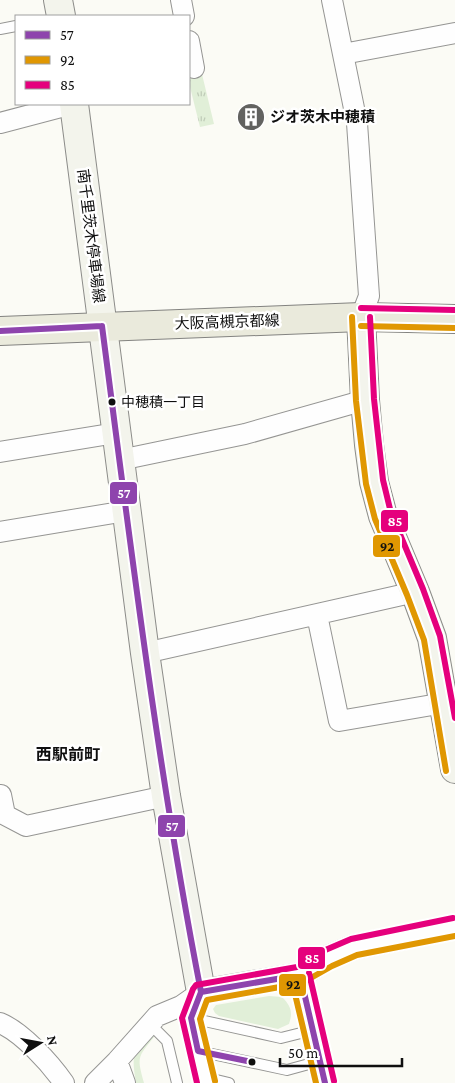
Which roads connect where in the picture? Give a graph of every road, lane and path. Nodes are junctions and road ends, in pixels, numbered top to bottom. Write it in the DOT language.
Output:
graph roads {
  1 [pos="58,0"];
  2 [pos="181,0"];
  3 [pos="332,0"];
  4 [pos="61,15"];
  5 [pos="184,15"];
  6 [pos="15,26"];
  7 [pos="0,29"];
  8 [pos="455,34"];
  9 [pos="190,46"];
  10 [pos="343,54"];
  11 [pos="194,68"];
  12 [pos="69,105"];
  13 [pos="73,105"];
  14 [pos="0,123"];
  15 [pos="361,317"];
  16 [pos="455,319"];
  17 [pos="102,326"];
  18 [pos="0,331"];
  19 [pos="365,400"];
  20 [pos="116,433"];
  21 [pos="0,452"];
  22 [pos="120,460"];
  23 [pos="126,511"];
  24 [pos="0,532"];
  25 [pos="415,592"];
  26 [pos="317,615"];
  27 [pos="145,653"];
  28 [pos="449,702"];
  29 [pos="455,769"];
  30 [pos="1,795"];
  31 [pos="166,796"];
  32 [pos="455,927"];
  33 [pos="300,974"];
  34 [pos="201,992"];
  35 [pos="191,1018"];
  36 [pos="0,1023"];
  37 [pos="149,1023"];
  38 [pos="313,1030"];
  39 [pos="198,1051"];
  40 [pos="117,1061"];
  41 [pos="322,1072"];
  42 [pos="205,1080"];
  43 [pos="64,1083"];
  44 [pos="95,1083"];
  45 [pos="125,1083"];
  46 [pos="177,1083"];
  47 [pos="229,1083"];
  1 -- 4 [label="main road"];
  2 -- 5 [label="street"];
  3 -- 10 [label="street"];
  6 -- 7 [label="lane"];
  8 -- 10 [label="street"];
  9 -- 11 [label="street"];
  10 -- 15 [label="street"];
  12 -- 14 [label="street"];
  13 -- 17 [label="main road, 南千里茨木停車場線"];
  15 -- 16 [label="main road, 大阪高槻京都線"];
  15 -- 17 [label="main road, 大阪高槻京都線"];
  15 -- 19 [label="main road"];
  17 -- 18 [label="main road, 大阪高槻京都線"];
  17 -- 20 [label="main road, 南千里茨木停車場線"];
  19 -- 22 [label="street"];
  19 -- 25 [label="main road"];
  20 -- 21 [label="street"];
  20 -- 22 [label="main road, 南千里茨木停車場線"];
  22 -- 23 [label="main road, 南千里茨木停車場線"];
  23 -- 24 [label="street"];
  23 -- 27 [label="main road, 南千里茨木停車場線"];
  25 -- 26 [label="street"];
  25 -- 28 [label="main road"];
  26 -- 27 [label="street"];
  26 -- 28 [label="street"];
  27 -- 31 [label="main road, 南千里茨木停車場線"];
  28 -- 29 [label="main road"];
  30 -- 31 [label="street"];
  31 -- 34 [label="main road, 南千里茨木停車場線"];
  32 -- 33 [label="street"];
  33 -- 34 [label="street"];
  33 -- 38 [label="street"];
  34 -- 35 [label="street"];
  34 -- 37 [label="street"];
  35 -- 38 [label="lane"];
  35 -- 39 [label="street"];
  36 -- 43 [label="street"];
  37 -- 40 [label="street"];
  37 -- 46 [label="lane"];
  38 -- 41 [label="street"];
  39 -- 41 [label="lane"];
  39 -- 42 [label="street"];
  40 -- 44 [label="street"];
  40 -- 45 [label="street"];
  42 -- 47 [label="lane"];
}
